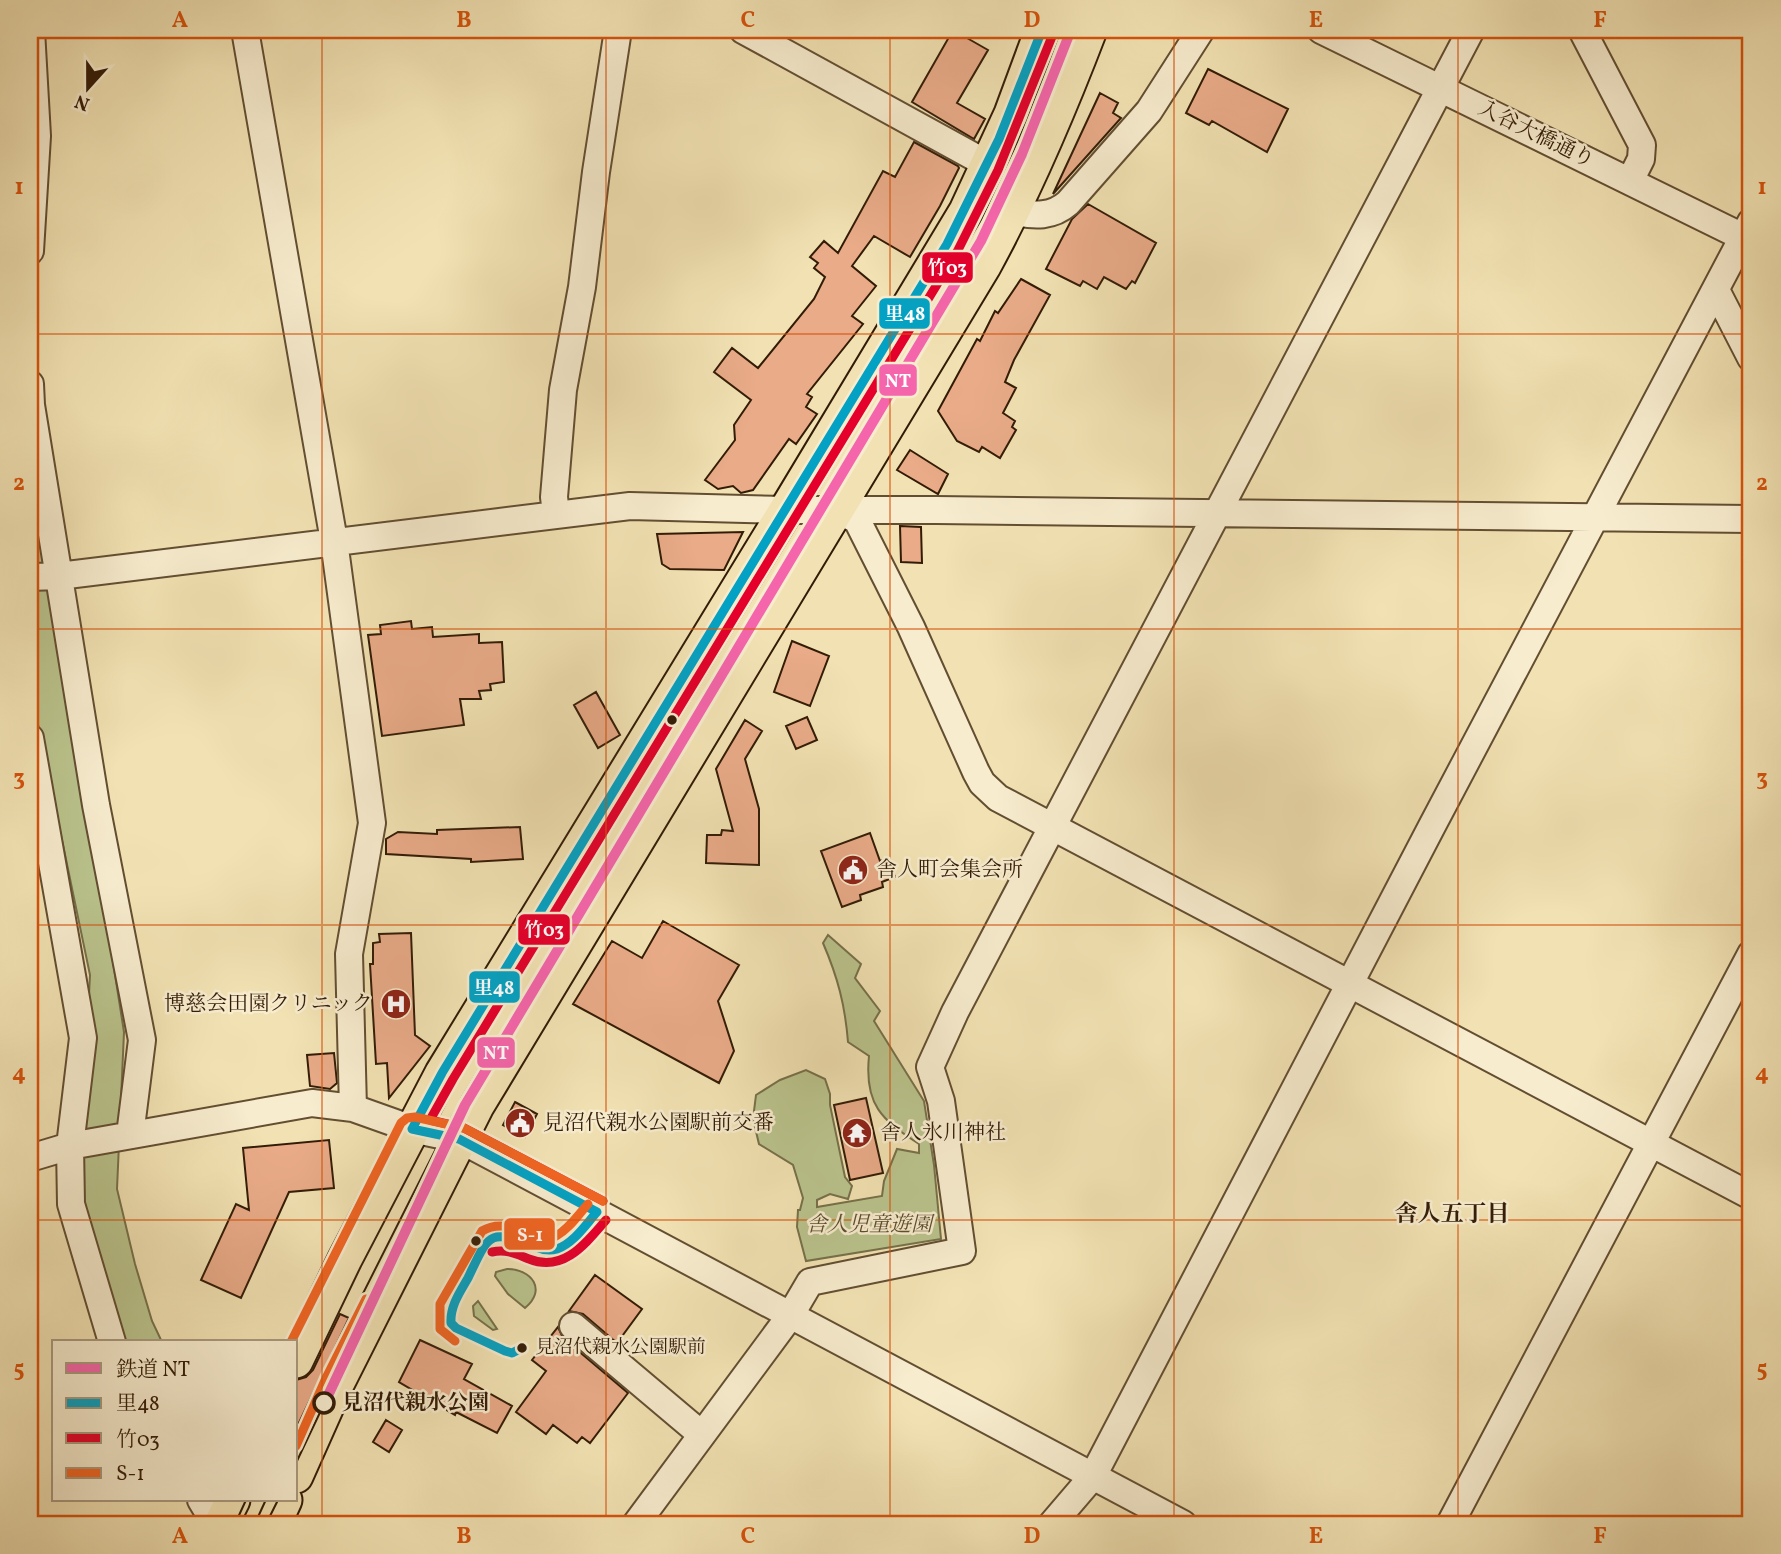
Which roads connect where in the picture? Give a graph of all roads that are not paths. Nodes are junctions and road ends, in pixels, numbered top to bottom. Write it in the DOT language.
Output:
graph roads {
  1 [pos="34,30"];
  2 [pos="246,30"];
  3 [pos="618,30"];
  4 [pos="743,30"];
  5 [pos="1042,30"];
  6 [pos="1090,30"];
  7 [pos="1201,30"];
  8 [pos="1321,30"];
  9 [pos="1471,30"];
  10 [pos="1582,30"];
  11 [pos="1440,88"];
  12 [pos="989,165"];
  13 [pos="1630,181"];
  14 [pos="1014,212"];
  15 [pos="1749,233"];
  16 [pos="30,251"];
  17 [pos="1716,290"];
  18 [pos="1751,358"];
  19 [pos="30,384"];
  20 [pos="786,510"];
  21 [pos="838,510"];
  22 [pos="1216,513"];
  23 [pos="556,514"];
  24 [pos="1594,518"];
  25 [pos="1751,519"];
  26 [pos="334,541"];
  27 [pos="59,576"];
  28 [pos="30,577"];
  29 [pos="30,738"];
  30 [pos="1053,826"];
  31 [pos="1751,954"];
  32 [pos="1351,983"];
  33 [pos="353,1108"];
  34 [pos="412,1129"];
  35 [pos="130,1135"];
  36 [pos="459,1139"];
  37 [pos="1651,1144"];
  38 [pos="70,1146"];
  39 [pos="30,1158"];
  40 [pos="1751,1196"];
  41 [pos="790,1316"];
  42 [pos="573,1326"];
  43 [pos="111,1340"];
  44 [pos="298,1357"];
  45 [pos="701,1434"];
  46 [pos="298,1472"];
  47 [pos="1093,1476"];
  48 [pos="284,1502"];
  49 [pos="274,1524"];
  50 [pos="636,1524"];
  51 [pos="1052,1524"];
  52 [pos="1183,1524"];
  53 [pos="1450,1524"];
  1 -- 16 [label="street"];
  2 -- 26 [label="street"];
  3 -- 23 [label="street"];
  4 -- 12 [label="street"];
  5 -- 12 [label="main road"];
  6 -- 14 [label="main road"];
  7 -- 14 [label="street"];
  8 -- 11 [label="street, 入谷大橋通り"];
  9 -- 11 [label="street"];
  10 -- 13 [label="street"];
  11 -- 13 [label="street, 入谷大橋通り"];
  11 -- 22 [label="street"];
  12 -- 20 [label="main road"];
  13 -- 15 [label="street, 入谷大橋通り"];
  14 -- 21 [label="main road"];
  15 -- 17 [label="street"];
  17 -- 18 [label="street"];
  17 -- 24 [label="street"];
  19 -- 27 [label="street"];
  20 -- 21 [label="street"];
  20 -- 23 [label="street"];
  20 -- 34 [label="main road"];
  21 -- 22 [label="street"];
  21 -- 30 [label="street"];
  21 -- 36 [label="main road"];
  22 -- 24 [label="street"];
  22 -- 30 [label="street"];
  23 -- 26 [label="street"];
  24 -- 25 [label="street"];
  24 -- 32 [label="street"];
  26 -- 27 [label="street"];
  26 -- 33 [label="street"];
  27 -- 28 [label="street"];
  27 -- 35 [label="street"];
  29 -- 38 [label="street"];
  30 -- 32 [label="street"];
  30 -- 41 [label="street"];
  31 -- 37 [label="street"];
  32 -- 37 [label="street"];
  32 -- 47 [label="street"];
  33 -- 34 [label="street"];
  33 -- 35 [label="street"];
  34 -- 36 [label="street"];
  34 -- 44 [label="main road"];
  35 -- 38 [label="street"];
  36 -- 41 [label="street"];
  36 -- 46 [label="main road"];
  37 -- 40 [label="street"];
  37 -- 53 [label="street"];
  38 -- 39 [label="street"];
  38 -- 43 [label="street"];
  41 -- 45 [label="street"];
  41 -- 47 [label="street"];
  42 -- 45 [label="street"];
  45 -- 50 [label="street"];
  47 -- 51 [label="street"];
  47 -- 52 [label="street"];
  48 -- 49 [label="main road"];
}
